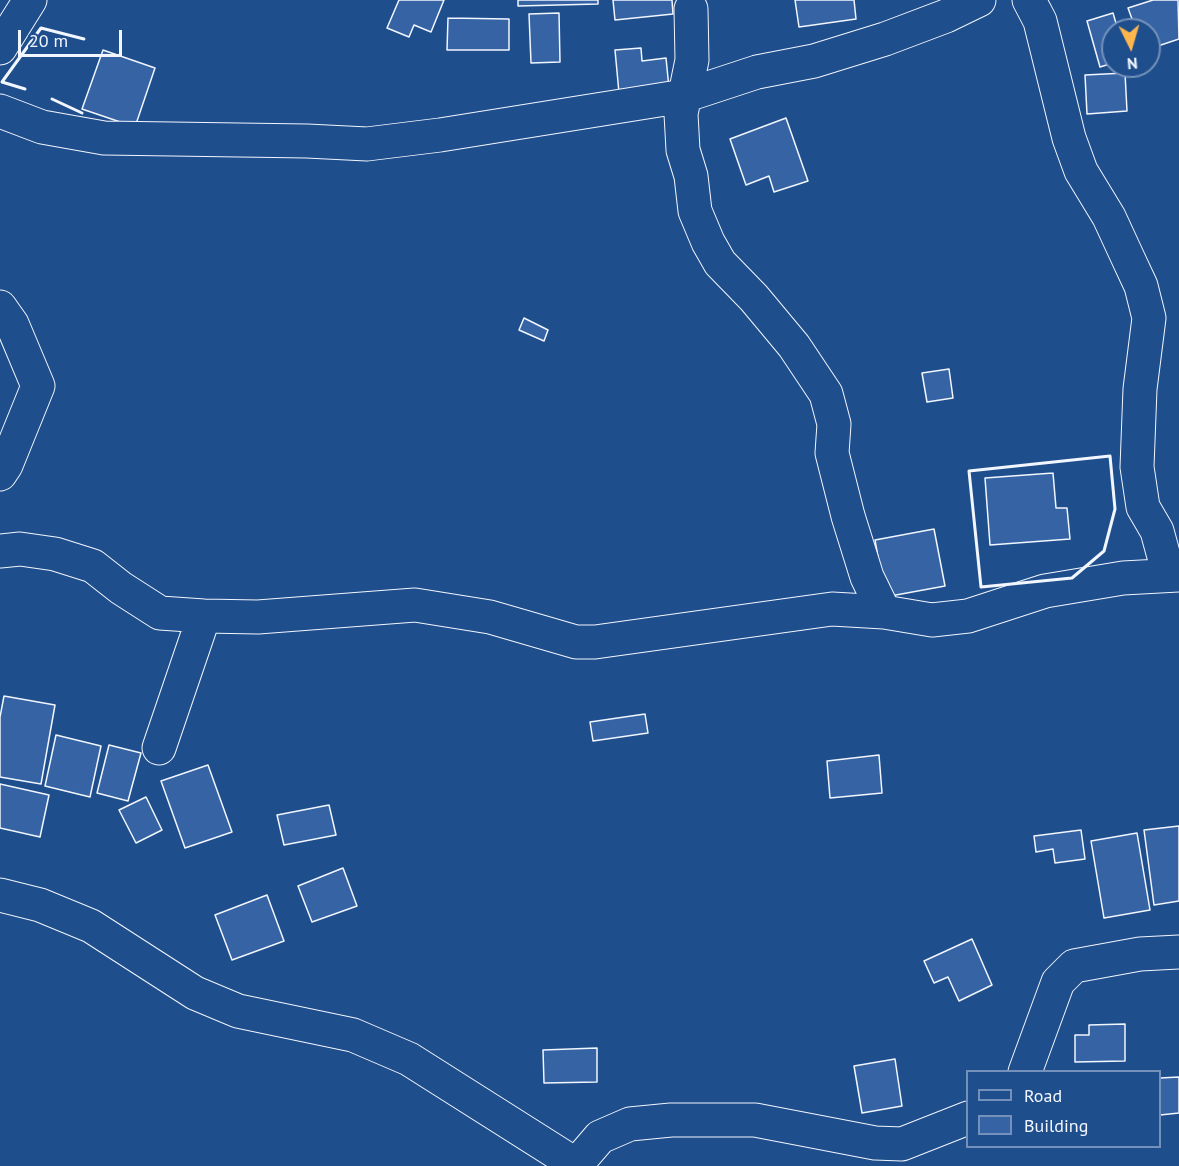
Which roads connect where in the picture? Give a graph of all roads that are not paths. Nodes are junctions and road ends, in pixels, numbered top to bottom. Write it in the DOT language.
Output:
graph roads {
  1 [pos="30,0"];
  2 [pos="979,0"];
  3 [pos="1029,0"];
  4 [pos="691,9"];
  5 [pos="0,48"];
  6 [pos="684,96"];
  7 [pos="0,111"];
  8 [pos="0,307"];
  9 [pos="0,474"];
  10 [pos="0,551"];
  11 [pos="1174,575"];
  12 [pos="884,612"];
  13 [pos="204,616"];
  14 [pos="159,748"];
  15 [pos="0,896"];
  16 [pos="1179,952"];
  17 [pos="1025,1070"];
  18 [pos="966,1119"];
  19 [pos="577,1165"];
  1 -- 5 [label="street"];
  2 -- 6 [label="street"];
  3 -- 11 [label="street"];
  4 -- 6 [label="street"];
  6 -- 7 [label="street"];
  6 -- 12 [label="street"];
  8 -- 9 [label="street"];
  10 -- 13 [label="street"];
  11 -- 12 [label="street"];
  12 -- 13 [label="street"];
  13 -- 14 [label="street"];
  15 -- 19 [label="street"];
  16 -- 17 [label="street"];
  18 -- 19 [label="street"];
}
